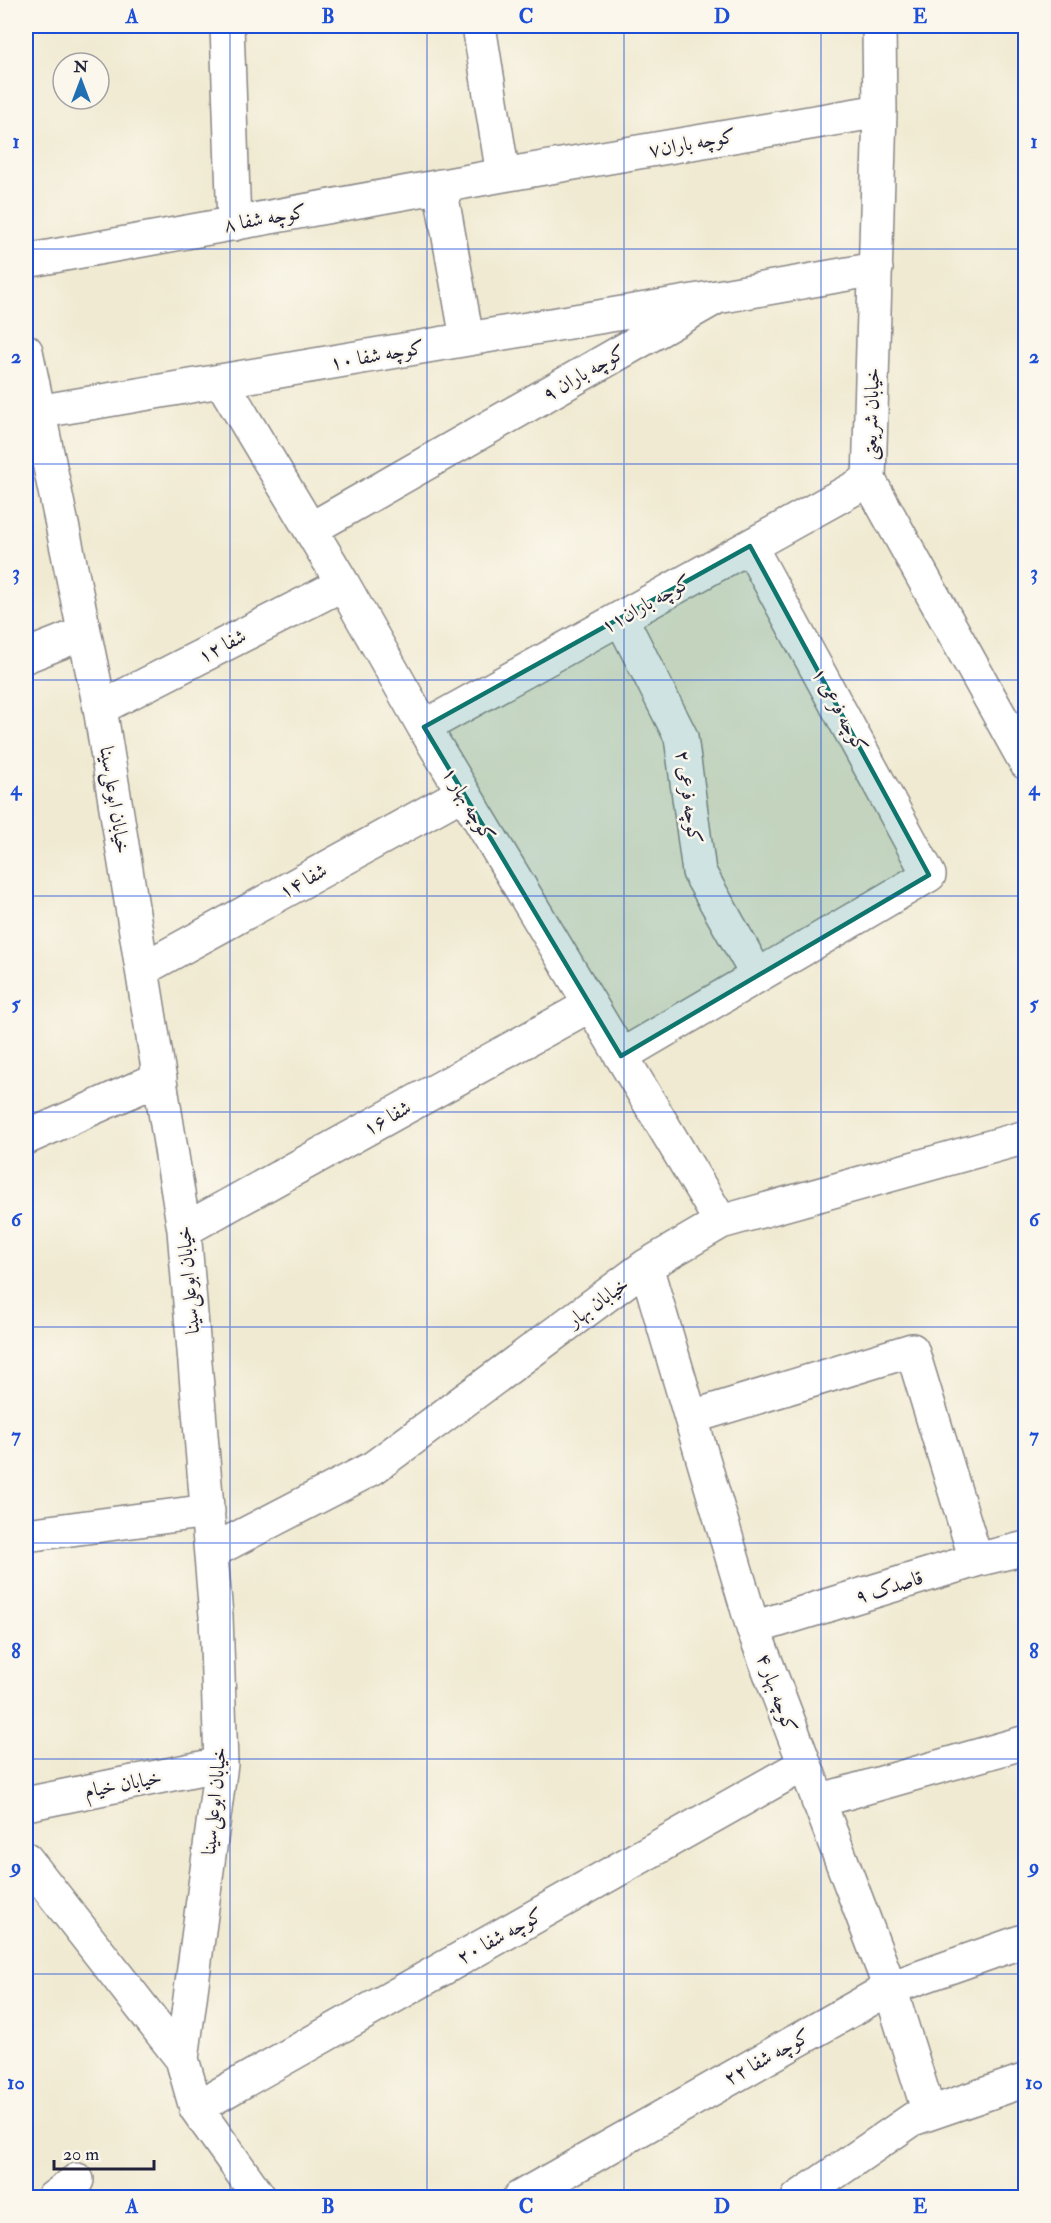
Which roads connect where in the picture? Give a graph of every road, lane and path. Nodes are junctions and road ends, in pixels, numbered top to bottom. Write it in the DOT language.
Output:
graph roads {
  1 [pos="227,26"];
  2 [pos="479,26"];
  3 [pos="879,26"];
  4 [pos="880,111"];
  5 [pos="504,175"];
  6 [pos="440,186"];
  7 [pos="234,224"];
  8 [pos="26,261"];
  9 [pos="876,268"];
  10 [pos="717,297"];
  11 [pos="467,339"];
  12 [pos="26,359"];
  13 [pos="222,382"];
  14 [pos="37,412"];
  15 [pos="869,480"];
  16 [pos="311,529"];
  17 [pos="750,546"];
  18 [pos="344,584"];
  19 [pos="621,618"];
  20 [pos="84,633"];
  21 [pos="26,656"];
  22 [pos="100,708"];
  23 [pos="424,727"];
  24 [pos="1026,762"];
  25 [pos="463,793"];
  26 [pos="143,969"];
  27 [pos="758,975"];
  28 [pos="590,1005"];
  29 [pos="621,1056"];
  30 [pos="160,1078"];
  31 [pos="1025,1137"];
  32 [pos="26,1138"];
  33 [pos="721,1222"];
  34 [pos="184,1230"];
  35 [pos="646,1266"];
  36 [pos="692,1417"];
  37 [pos="208,1510"];
  38 [pos="26,1535"];
  39 [pos="1026,1548"];
  40 [pos="211,1552"];
  41 [pos="976,1560"];
  42 [pos="753,1628"];
  43 [pos="1026,1742"];
  44 [pos="221,1764"];
  45 [pos="804,1765"];
  46 [pos="818,1801"];
  47 [pos="26,1804"];
  48 [pos="26,1859"];
  49 [pos="1026,1940"];
  50 [pos="890,1988"];
  51 [pos="182,2060"];
  52 [pos="1026,2080"];
  53 [pos="196,2108"];
  54 [pos="929,2113"];
  55 [pos="260,2198"];
  56 [pos="519,2198"];
  57 [pos="798,2198"];
  1 -- 7 [label="street"];
  2 -- 5 [label="street"];
  3 -- 4 [label="street, خیابان شریعتی"];
  4 -- 5 [label="street, کوچه باران۷"];
  4 -- 9 [label="street, خیابان شریعتی"];
  5 -- 6 [label="street, کوچه شفا ۸"];
  6 -- 7 [label="street, کوچه شفا ۸"];
  6 -- 11 [label="street"];
  7 -- 8 [label="street, کوچه شفا ۸"];
  9 -- 10 [label="street, کوچه باران ۹"];
  9 -- 15 [label="street, خیابان شریعتی"];
  10 -- 11 [label="street, کوچه شفا ۱۰"];
  10 -- 16 [label="street, کوچه باران ۹"];
  11 -- 13 [label="street, کوچه شفا ۱۰"];
  12 -- 14 [label="street, خیابان ابوعلی‌سینا"];
  13 -- 14 [label="street, کوچه شفا ۱۰"];
  13 -- 16 [label="street, کوچه بهار ۱"];
  14 -- 20 [label="street, خیابان ابوعلی‌سینا"];
  15 -- 17 [label="street, کوچه باران۱۱"];
  15 -- 24 [label="street, خیابان شریعتی"];
  16 -- 18 [label="street, کوچه بهار ۱"];
  17 -- 19 [label="street, کوچه باران۱۱"];
  17 -- 27 [label="street, کوچه فرعی ۱"];
  18 -- 22 [label="street, شفا ۱۲"];
  18 -- 23 [label="street, کوچه بهار ۱"];
  19 -- 23 [label="street, کوچه باران۱۱"];
  19 -- 27 [label="street, کوچه فرعی ۲"];
  20 -- 21 [label="street"];
  20 -- 22 [label="street, خیابان ابوعلی‌سینا"];
  22 -- 26 [label="street, خیابان ابوعلی‌سینا"];
  23 -- 25 [label="street, کوچه بهار ۱"];
  25 -- 26 [label="street, شفا ۱۴"];
  25 -- 28 [label="street, کوچه بهار ۱"];
  26 -- 30 [label="street, خیابان ابوعلی‌سینا"];
  27 -- 29 [label="street"];
  28 -- 29 [label="street, کوچه بهار ۱"];
  28 -- 34 [label="street, شفا ۱۶"];
  29 -- 33 [label="street, کوچه بهار ۱"];
  30 -- 32 [label="street"];
  30 -- 34 [label="street, خیابان ابوعلی‌سینا"];
  31 -- 33 [label="street, خیابان بهار"];
  33 -- 35 [label="street, خیابان بهار"];
  34 -- 37 [label="street, خیابان ابوعلی‌سینا"];
  35 -- 36 [label="street, کوچه بهار ۴"];
  35 -- 40 [label="street, خیابان بهار"];
  36 -- 41 [label="street"];
  36 -- 42 [label="street, کوچه بهار ۴"];
  37 -- 38 [label="street"];
  37 -- 40 [label="street, خیابان ابوعلی‌سینا"];
  39 -- 41 [label="street, قاصدک ۹"];
  40 -- 44 [label="street, خیابان ابوعلی‌سینا"];
  41 -- 42 [label="street, قاصدک ۹"];
  42 -- 45 [label="street, کوچه بهار ۴"];
  43 -- 46 [label="street"];
  44 -- 47 [label="street, خیابان خیام"];
  44 -- 51 [label="street, خیابان ابوعلی‌سینا"];
  45 -- 46 [label="street, کوچه بهار ۴"];
  45 -- 53 [label="street, کوچه شفا ۲۰"];
  46 -- 50 [label="street, کوچه بهار ۴"];
  48 -- 51 [label="street"];
  49 -- 50 [label="street, کوچه شفا ۲۲"];
  50 -- 54 [label="street, کوچه بهار ۴"];
  50 -- 56 [label="street, کوچه شفا ۲۲"];
  51 -- 53 [label="street, خیابان ابوعلی‌سینا"];
  52 -- 54 [label="street"];
  53 -- 55 [label="street, خیابان ابوعلی‌سینا"];
  54 -- 57 [label="street"];
}
